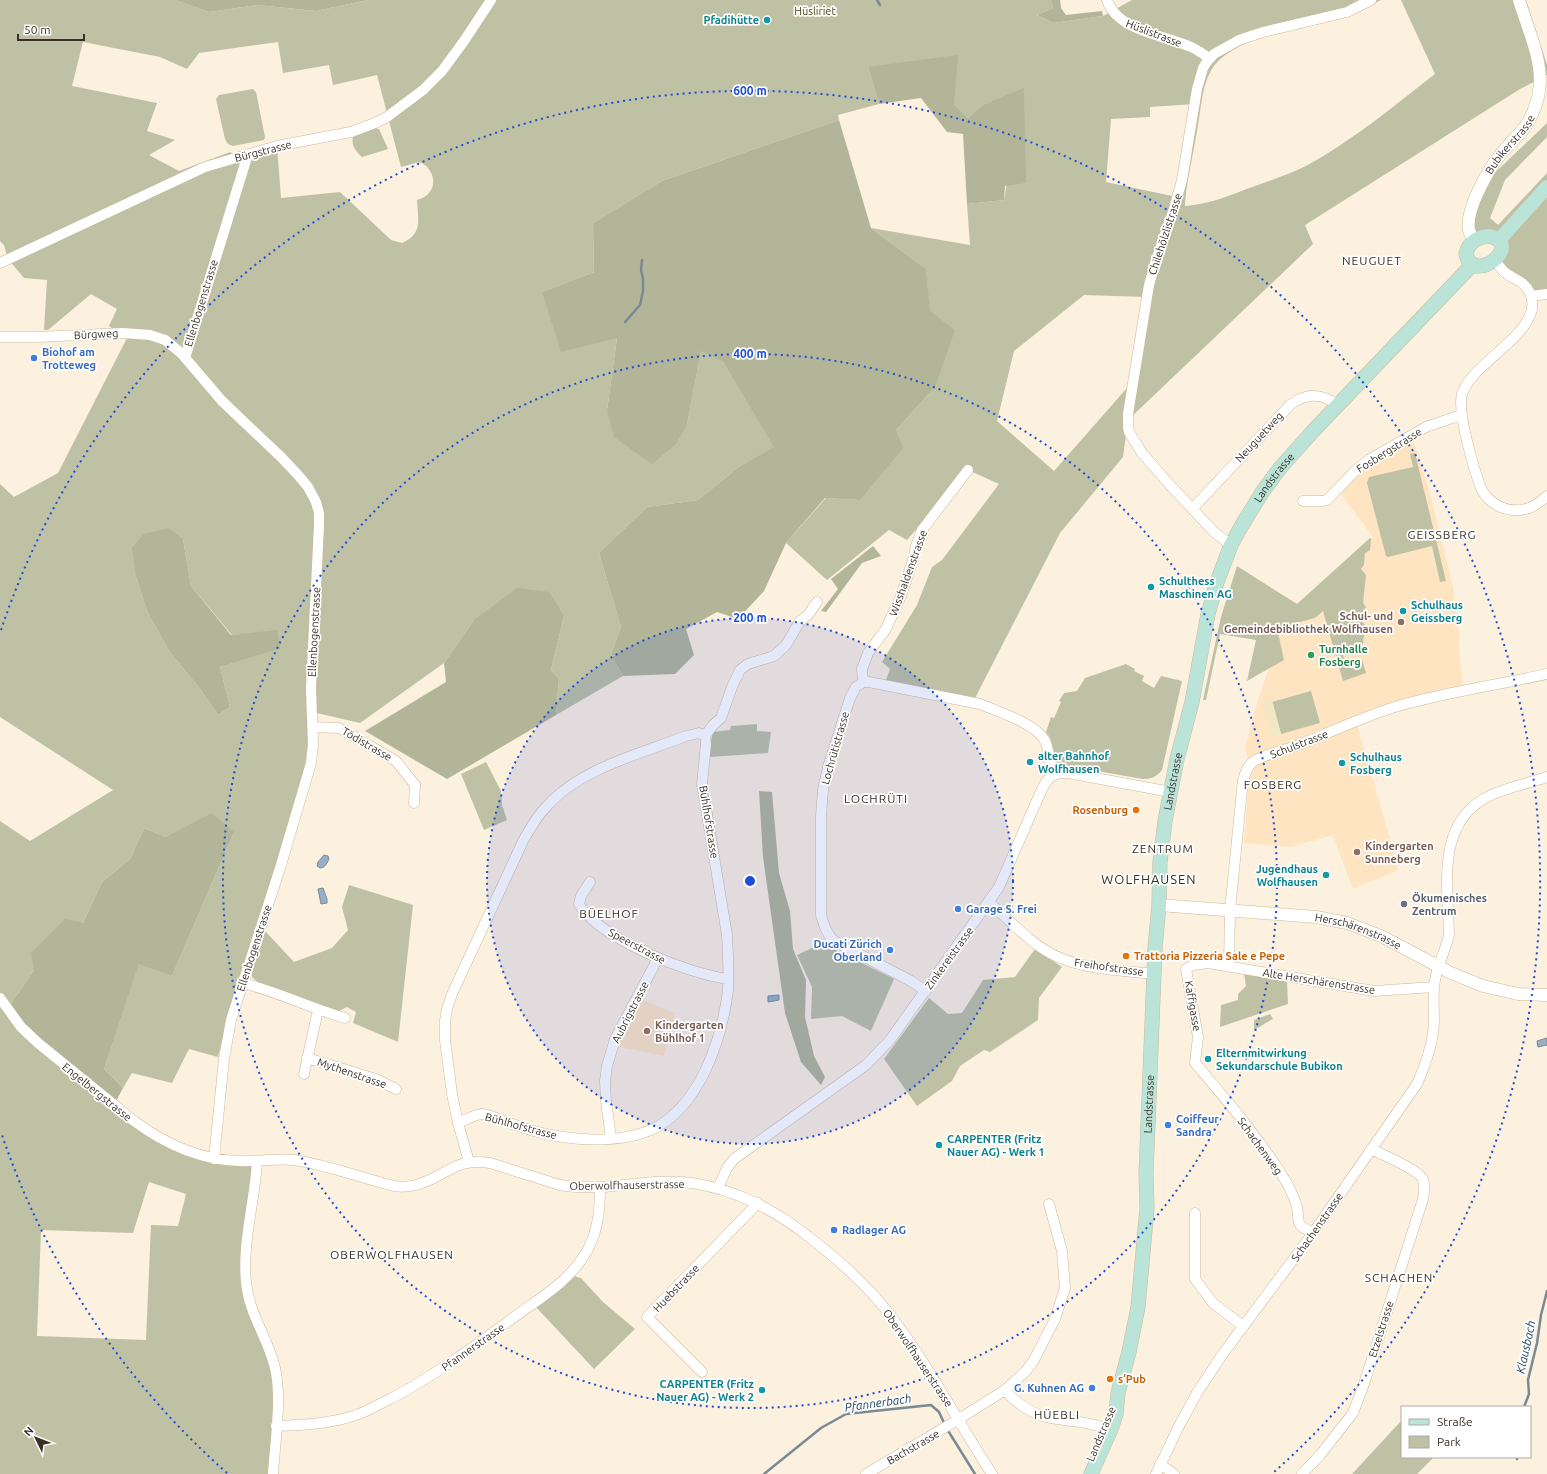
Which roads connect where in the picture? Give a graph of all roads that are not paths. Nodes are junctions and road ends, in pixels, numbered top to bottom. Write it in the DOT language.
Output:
graph roads {
  1 [pos="491,0"];
  2 [pos="1107,0"];
  3 [pos="1371,0"];
  4 [pos="1519,0"];
  5 [pos="1209,58"];
  6 [pos="248,154"];
  7 [pos="1547,187"];
  8 [pos="1475,240"];
  9 [pos="1499,240"];
  10 [pos="1495,261"];
  11 [pos="0,263"];
  12 [pos="1473,264"];
  13 [pos="1547,294"];
  14 [pos="1532,296"];
  15 [pos="0,337"];
  16 [pos="185,358"];
  17 [pos="1337,405"];
  18 [pos="1461,415"];
  19 [pos="968,470"];
  20 [pos="1547,496"];
  21 [pos="1303,501"];
  22 [pos="1193,508"];
  23 [pos="1231,545"];
  24 [pos="818,602"];
  25 [pos="1547,674"];
  26 [pos="863,682"];
  27 [pos="313,727"];
  28 [pos="705,736"];
  29 [pos="1054,774"];
  30 [pos="1547,777"];
  31 [pos="1171,792"];
  32 [pos="414,803"];
  33 [pos="590,882"];
  34 [pos="989,902"];
  35 [pos="1159,905"];
  36 [pos="1230,910"];
  37 [pos="658,958"];
  38 [pos="1229,966"];
  39 [pos="1438,966"];
  40 [pos="1154,973"];
  41 [pos="728,979"];
  42 [pos="243,983"];
  43 [pos="1434,987"];
  44 [pos="926,991"];
  45 [pos="1547,995"];
  46 [pos="0,998"];
  47 [pos="318,1010"];
  48 [pos="345,1018"];
  49 [pos="307,1058"];
  50 [pos="1195,1063"];
  51 [pos="304,1074"];
  52 [pos="396,1090"];
  53 [pos="458,1123"];
  54 [pos="611,1138"];
  55 [pos="1371,1149"];
  56 [pos="214,1159"];
  57 [pos="257,1161"];
  58 [pos="469,1162"];
  59 [pos="600,1187"];
  60 [pos="718,1188"];
  61 [pos="758,1203"];
  62 [pos="1049,1204"];
  63 [pos="1195,1213"];
  64 [pos="1313,1233"];
  65 [pos="1243,1326"];
  66 [pos="702,1372"];
  67 [pos="1005,1390"];
  68 [pos="1118,1393"];
  69 [pos="952,1424"];
  70 [pos="276,1426"];
  71 [pos="1104,1428"];
  72 [pos="1160,1464"];
  73 [pos="273,1474"];
  74 [pos="866,1474"];
  75 [pos="992,1474"];
  76 [pos="1083,1474"];
  77 [pos="1091,1474"];
  78 [pos="1156,1474"];
  79 [pos="1174,1474"];
  80 [pos="1302,1474"];
  1 -- 6 [label="street, Bürgstrasse"];
  2 -- 5 [label="street, Hüslistrasse"];
  3 -- 5 [label="street"];
  4 -- 8 [label="street, Bubikerstrasse"];
  5 -- 22 [label="street, Chilehölzlistrasse"];
  6 -- 11 [label="street, Bürgstrasse"];
  6 -- 16 [label="street, Ellenbogenstrasse"];
  7 -- 9 [label="main road"];
  8 -- 9 [label="main road"];
  8 -- 12 [label="main road"];
  9 -- 10 [label="main road"];
  10 -- 12 [label="main road"];
  10 -- 14 [label="street"];
  12 -- 17 [label="main road, Landstrasse"];
  13 -- 14 [label="street"];
  14 -- 18 [label="street"];
  15 -- 16 [label="street, Bürgweg"];
  16 -- 27 [label="street, Ellenbogenstrasse"];
  17 -- 22 [label="street, Neuguetweg"];
  17 -- 23 [label="main road, Landstrasse"];
  18 -- 20 [label="street"];
  18 -- 21 [label="street, Fosbergstrasse"];
  19 -- 26 [label="street, Wisshaldenstrasse"];
  22 -- 23 [label="street, Chilehölzlistrasse"];
  23 -- 31 [label="main road, Landstrasse"];
  24 -- 28 [label="street"];
  25 -- 36 [label="street, Schulstrasse"];
  26 -- 29 [label="street"];
  26 -- 44 [label="street, Lochrütistrasse"];
  27 -- 32 [label="street, Tödistrasse"];
  27 -- 42 [label="street, Ellenbogenstrasse"];
  28 -- 41 [label="street, Bühlhofstrasse"];
  28 -- 53 [label="street"];
  29 -- 31 [label="street"];
  29 -- 34 [label="street, Zinkereistrasse"];
  30 -- 39 [label="street, Schachenstrasse"];
  31 -- 35 [label="main road, Landstrasse"];
  33 -- 37 [label="street, Speerstrasse"];
  34 -- 40 [label="street, Freihofstrasse"];
  34 -- 44 [label="street, Zinkereistrasse"];
  35 -- 36 [label="street, Herschärenstrasse"];
  35 -- 40 [label="main road, Landstrasse"];
  36 -- 38 [label="street, Schulstrasse"];
  36 -- 39 [label="street, Herschärenstrasse"];
  37 -- 41 [label="street, Speerstrasse"];
  37 -- 54 [label="street, Aubrigstrasse"];
  38 -- 43 [label="street, Alte Herschärenstrasse"];
  38 -- 50 [label="street, Kaffigasse"];
  39 -- 43 [label="street, Schachenstrasse"];
  39 -- 45 [label="street, Herschärenstrasse"];
  40 -- 68 [label="main road, Landstrasse"];
  41 -- 54 [label="street, Bühlhofstrasse"];
  42 -- 47 [label="street"];
  42 -- 56 [label="street, Ellenbogenstrasse"];
  43 -- 55 [label="street, Schachenstrasse"];
  44 -- 60 [label="street, Zinkereistrasse"];
  46 -- 56 [label="street, Engelbergstrasse"];
  47 -- 48 [label="street"];
  47 -- 49 [label="street, Mythenstrasse"];
  49 -- 51 [label="street, Mythenstrasse"];
  49 -- 52 [label="street, Mythenstrasse"];
  50 -- 64 [label="street, Schachenweg"];
  53 -- 54 [label="street, Bühlhofstrasse"];
  53 -- 58 [label="street"];
  55 -- 64 [label="street, Schachenstrasse"];
  55 -- 80 [label="street, Etzelstrasse"];
  56 -- 57 [label="street, Oberwolfhauserstrasse"];
  57 -- 58 [label="street, Oberwolfhauserstrasse"];
  57 -- 70 [label="street"];
  58 -- 59 [label="street, Oberwolfhauserstrasse"];
  59 -- 60 [label="street, Oberwolfhauserstrasse"];
  59 -- 70 [label="street, Pfannerstrasse"];
  60 -- 61 [label="street, Oberwolfhauserstrasse"];
  61 -- 66 [label="street, Huebstrasse"];
  61 -- 69 [label="street, Oberwolfhauserstrasse"];
  62 -- 67 [label="street, Bachstrasse"];
  63 -- 65 [label="street"];
  64 -- 65 [label="street, Schachenstrasse"];
  65 -- 72 [label="street, Schachenstrasse"];
  67 -- 69 [label="street, Bachstrasse"];
  67 -- 71 [label="street"];
  68 -- 71 [label="main road, Landstrasse"];
  68 -- 77 [label="main road, Landstrasse"];
  69 -- 74 [label="street, Bachstrasse"];
  69 -- 75 [label="street, Oberwolfhauserstrasse"];
  70 -- 73 [label="street"];
  71 -- 76 [label="main road, Landstrasse"];
  72 -- 78 [label="street, Schachenstrasse"];
  72 -- 79 [label="street"];
}
